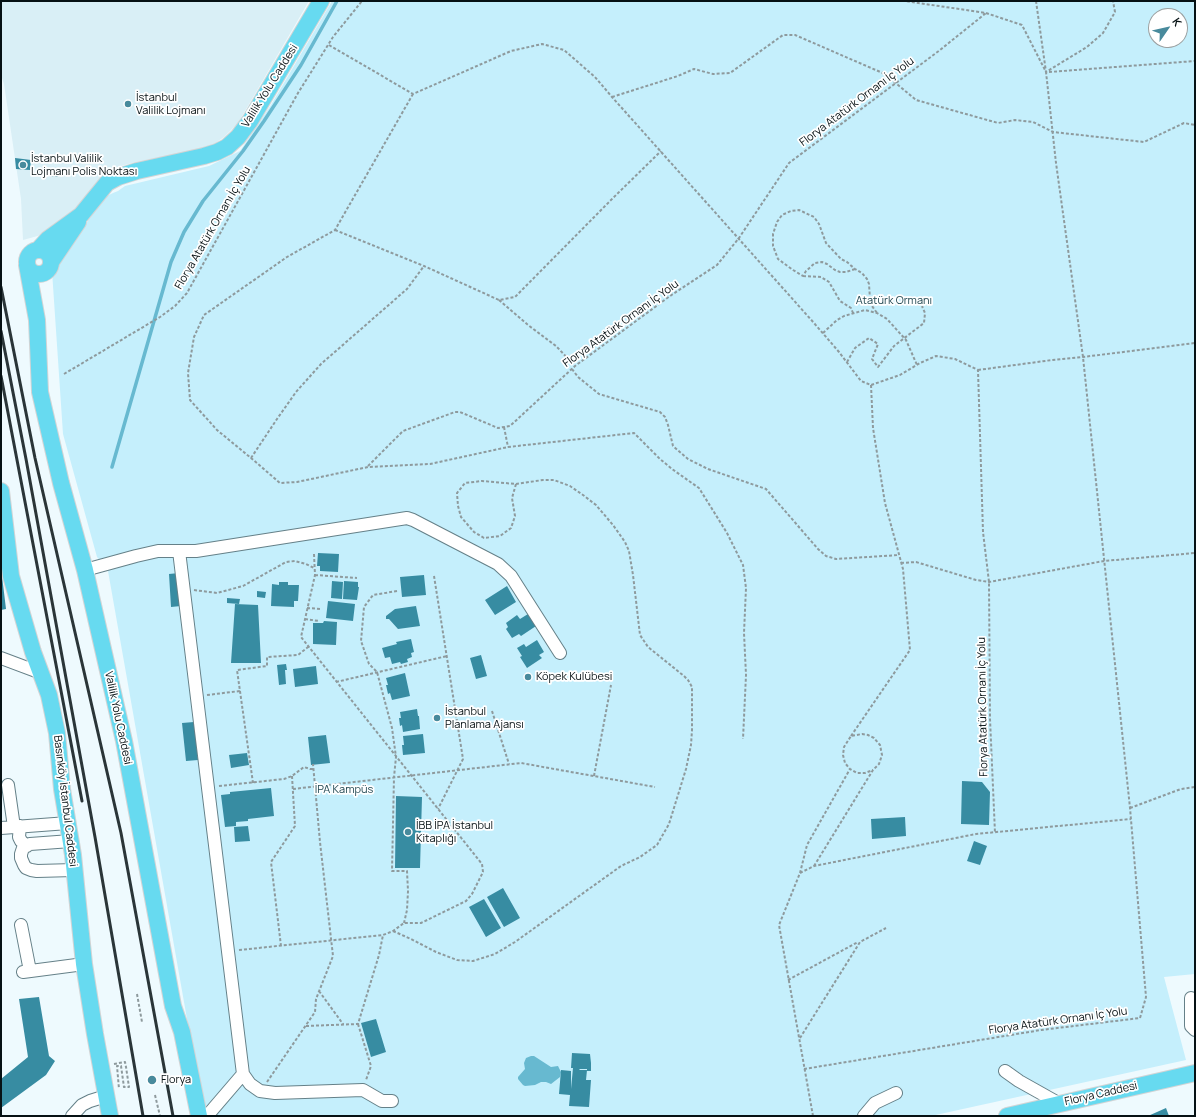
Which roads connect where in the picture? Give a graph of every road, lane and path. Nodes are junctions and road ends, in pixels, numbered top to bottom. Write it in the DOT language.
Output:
graph roads {
  1 [pos="321,1"];
  2 [pos="362,1"];
  3 [pos="905,1"];
  4 [pos="1036,1"];
  5 [pos="1113,1"];
  6 [pos="986,13"];
  7 [pos="329,45"];
  8 [pos="1195,61"];
  9 [pos="1046,72"];
  10 [pos="895,83"];
  11 [pos="413,94"];
  12 [pos="612,96"];
  13 [pos="1195,124"];
  14 [pos="1053,132"];
  15 [pos="661,151"];
  16 [pos="81,215"];
  17 [pos="335,230"];
  18 [pos="738,238"];
  19 [pos="38,250"];
  20 [pos="27,266"];
  21 [pos="424,266"];
  22 [pos="48,267"];
  23 [pos="855,269"];
  24 [pos="803,276"];
  25 [pos="498,300"];
  26 [pos="922,306"];
  27 [pos="853,313"];
  28 [pos="877,313"];
  29 [pos="37,320"];
  30 [pos="823,333"];
  31 [pos="904,338"];
  32 [pos="1195,343"];
  33 [pos="1083,357"];
  34 [pos="847,362"];
  35 [pos="917,365"];
  36 [pos="575,366"];
  37 [pos="572,369"];
  38 [pos="978,370"];
  39 [pos="64,374"];
  40 [pos="871,385"];
  41 [pos="504,427"];
  42 [pos="508,447"];
  43 [pos="251,458"];
  44 [pos="368,467"];
  45 [pos="516,484"];
  46 [pos="1,491"];
  47 [pos="179,551"];
  48 [pos="1195,553"];
  49 [pos="314,554"];
  50 [pos="899,555"];
  51 [pos="1104,562"];
  52 [pos="901,563"];
  53 [pos="314,568"];
  54 [pos="85,570"];
  55 [pos="315,575"];
  56 [pos="434,576"];
  57 [pos="357,578"];
  58 [pos="989,582"];
  59 [pos="184,590"];
  60 [pos="397,591"];
  61 [pos="307,608"];
  62 [pos="321,609"];
  63 [pos="304,619"];
  64 [pos="319,621"];
  65 [pos="309,647"];
  66 [pos="560,653"];
  67 [pos="447,656"];
  68 [pos="1,658"];
  69 [pos="377,672"];
  70 [pos="41,673"];
  71 [pos="336,682"];
  72 [pos="611,685"];
  73 [pos="240,691"];
  74 [pos="197,697"];
  75 [pos="492,711"];
  76 [pos="851,736"];
  77 [pos="743,739"];
  78 [pos="396,757"];
  79 [pos="313,764"];
  80 [pos="509,764"];
  81 [pos="314,769"];
  82 [pos="850,769"];
  83 [pos="457,770"];
  84 [pos="873,770"];
  85 [pos="411,775"];
  86 [pos="292,776"];
  87 [pos="594,776"];
  88 [pos="394,777"];
  89 [pos="252,783"];
  90 [pos="8,785"];
  91 [pos="315,786"];
  92 [pos="655,787"];
  93 [pos="1195,787"];
  94 [pos="208,788"];
  95 [pos="293,789"];
  96 [pos="1130,808"];
  97 [pos="438,809"];
  98 [pos="1131,819"];
  99 [pos="68,823"];
  100 [pos="17,827"];
  101 [pos="1,828"];
  102 [pos="995,833"];
  103 [pos="71,842"];
  104 [pos="27,846"];
  105 [pos="814,866"];
  106 [pos="74,870"];
  107 [pos="800,873"];
  108 [pos="404,923"];
  109 [pos="21,925"];
  110 [pos="886,928"];
  111 [pos="393,931"];
  112 [pos="383,935"];
  113 [pos="331,940"];
  114 [pos="860,942"];
  115 [pos="281,946"];
  116 [pos="228,951"];
  117 [pos="84,964"];
  118 [pos="788,980"];
  119 [pos="319,991"];
  120 [pos="136,994"];
  121 [pos="1191,998"];
  122 [pos="142,1022"];
  123 [pos="344,1024"];
  124 [pos="358,1024"];
  125 [pos="306,1026"];
  126 [pos="1195,1030"];
  127 [pos="799,1039"];
  128 [pos="113,1064"];
  129 [pos="804,1069"];
  130 [pos="1005,1071"];
  131 [pos="1195,1073"];
  132 [pos="243,1074"];
  133 [pos="115,1077"];
  134 [pos="363,1090"];
  135 [pos="260,1091"];
  136 [pos="896,1093"];
  137 [pos="155,1095"];
  138 [pos="106,1096"];
  139 [pos="392,1101"];
  140 [pos="1060,1104"];
  141 [pos="72,1116"];
  142 [pos="110,1116"];
  143 [pos="160,1116"];
  144 [pos="199,1116"];
  145 [pos="207,1116"];
  146 [pos="813,1116"];
  147 [pos="864,1116"];
  148 [pos="1007,1116"];
  1 -- 16 [label="main road, Valilik Yolu Caddesi"];
  2 -- 7 [label="path, Florya Atatürk Ornanı İç Yolu"];
  3 -- 6 [label="path, Florya Atatürk Ornanı İç Yolu"];
  4 -- 9 [label="path, Florya Atatürk Ornanı İç Yolu"];
  5 -- 9 [label="path"];
  6 -- 9 [label="path, Florya Atatürk Ornanı İç Yolu"];
  6 -- 10 [label="path, Florya Atatürk Ornanı İç Yolu"];
  7 -- 11 [label="path"];
  7 -- 39 [label="path, Florya Atatürk Ornanı İç Yolu"];
  8 -- 9 [label="path"];
  9 -- 14 [label="path, Florya Atatürk Ornanı İç Yolu"];
  10 -- 12 [label="path"];
  10 -- 14 [label="path"];
  10 -- 18 [label="path, Florya Atatürk Ornanı İç Yolu"];
  11 -- 12 [label="path"];
  11 -- 17 [label="path"];
  12 -- 15 [label="path"];
  13 -- 14 [label="path"];
  14 -- 33 [label="path, Florya Atatürk Ornanı İç Yolu"];
  15 -- 18 [label="path"];
  15 -- 25 [label="path"];
  16 -- 19 [label="main road"];
  16 -- 22 [label="main road"];
  17 -- 21 [label="path"];
  17 -- 43 [label="path"];
  18 -- 30 [label="path"];
  18 -- 36 [label="path, Florya Atatürk Ornanı İç Yolu"];
  19 -- 20 [label="main road"];
  19 -- 22 [label="main road"];
  20 -- 22 [label="main road"];
  20 -- 29 [label="main road"];
  21 -- 25 [label="path"];
  21 -- 43 [label="path"];
  22 -- 29 [label="main road"];
  23 -- 24 [label="path"];
  23 -- 24 [label="path"];
  23 -- 28 [label="path"];
  24 -- 27 [label="path"];
  25 -- 36 [label="path"];
  26 -- 31 [label="path"];
  27 -- 28 [label="path"];
  27 -- 30 [label="path"];
  28 -- 31 [label="path"];
  29 -- 54 [label="main road, Valilik Yolu Caddesi"];
  30 -- 34 [label="path"];
  31 -- 34 [label="path"];
  31 -- 35 [label="path"];
  32 -- 33 [label="path"];
  33 -- 38 [label="path"];
  33 -- 51 [label="path, Florya Atatürk Ornanı İç Yolu"];
  34 -- 40 [label="path"];
  35 -- 38 [label="path"];
  35 -- 40 [label="path"];
  36 -- 37 [label="path, Florya Atatürk Ornanı İç Yolu"];
  37 -- 41 [label="path, Florya Atatürk Ornanı İç Yolu"];
  37 -- 50 [label="path"];
  38 -- 58 [label="path, Florya Atatürk Ornanı İç Yolu"];
  40 -- 50 [label="path"];
  41 -- 42 [label="path"];
  41 -- 44 [label="path"];
  42 -- 44 [label="path"];
  42 -- 77 [label="path"];
  43 -- 44 [label="path"];
  45 -- 45 [label="path"];
  45 -- 111 [label="path"];
  46 -- 70 [label="main road, Basınköy İstanbul Caddesi"];
  47 -- 54 [label="lane"];
  47 -- 59 [label="lane"];
  47 -- 66 [label="lane"];
  48 -- 51 [label="path"];
  49 -- 53 [label="path"];
  50 -- 52 [label="path"];
  51 -- 58 [label="path"];
  51 -- 96 [label="path, Florya Atatürk Ornanı İç Yolu"];
  52 -- 58 [label="path"];
  52 -- 76 [label="path"];
  53 -- 55 [label="path"];
  53 -- 59 [label="path"];
  54 -- 144 [label="main road, Valilik Yolu Caddesi"];
  55 -- 57 [label="path"];
  55 -- 61 [label="path"];
  56 -- 67 [label="path"];
  58 -- 102 [label="path, Florya Atatürk Ornanı İç Yolu"];
  59 -- 74 [label="lane"];
  60 -- 69 [label="path"];
  61 -- 62 [label="path"];
  61 -- 63 [label="path"];
  63 -- 64 [label="path"];
  63 -- 65 [label="path"];
  65 -- 71 [label="path"];
  65 -- 73 [label="path"];
  67 -- 69 [label="path"];
  67 -- 83 [label="path"];
  68 -- 70 [label="lane"];
  69 -- 71 [label="path"];
  69 -- 78 [label="path"];
  70 -- 99 [label="main road, Basınköy İstanbul Caddesi"];
  71 -- 78 [label="path"];
  72 -- 87 [label="path"];
  73 -- 74 [label="path"];
  73 -- 89 [label="path"];
  74 -- 94 [label="lane"];
  75 -- 80 [label="path"];
  76 -- 82 [label="path"];
  76 -- 84 [label="path"];
  78 -- 85 [label="path"];
  78 -- 88 [label="path"];
  79 -- 81 [label="path"];
  80 -- 83 [label="path"];
  80 -- 87 [label="path"];
  81 -- 86 [label="path"];
  81 -- 91 [label="path"];
  82 -- 84 [label="path"];
  82 -- 107 [label="path"];
  83 -- 85 [label="path"];
  83 -- 97 [label="path"];
  84 -- 105 [label="path"];
  85 -- 88 [label="path"];
  85 -- 97 [label="path"];
  86 -- 89 [label="path"];
  86 -- 95 [label="path"];
  87 -- 92 [label="path"];
  88 -- 91 [label="path"];
  88 -- 108 [label="path"];
  89 -- 94 [label="path"];
  90 -- 100 [label="lane"];
  91 -- 95 [label="path"];
  91 -- 113 [label="path"];
  93 -- 96 [label="path"];
  94 -- 116 [label="lane"];
  95 -- 115 [label="path"];
  96 -- 98 [label="path, Florya Atatürk Ornanı İç Yolu"];
  97 -- 108 [label="path"];
  98 -- 102 [label="path"];
  98 -- 129 [label="path, Florya Atatürk Ornanı İç Yolu"];
  99 -- 100 [label="lane"];
  99 -- 103 [label="main road, Basınköy İstanbul Caddesi"];
  100 -- 101 [label="lane"];
  100 -- 104 [label="lane"];
  102 -- 105 [label="path"];
  103 -- 104 [label="lane"];
  103 -- 106 [label="main road, Basınköy İstanbul Caddesi"];
  104 -- 106 [label="lane"];
  105 -- 107 [label="path"];
  106 -- 117 [label="main road, Basınköy İstanbul Caddesi"];
  107 -- 118 [label="path"];
  108 -- 111 [label="path"];
  109 -- 117 [label="lane"];
  110 -- 114 [label="path"];
  111 -- 112 [label="path"];
  112 -- 113 [label="path"];
  112 -- 124 [label="path"];
  113 -- 115 [label="path"];
  113 -- 119 [label="path"];
  114 -- 118 [label="path"];
  114 -- 127 [label="path"];
  115 -- 116 [label="path"];
  116 -- 132 [label="lane"];
  117 -- 138 [label="main road, Basınköy İstanbul Caddesi"];
  118 -- 127 [label="path"];
  119 -- 123 [label="path"];
  119 -- 125 [label="path"];
  120 -- 122 [label="path"];
  121 -- 126 [label="lane"];
  123 -- 124 [label="path"];
  123 -- 125 [label="path"];
  124 -- 134 [label="path"];
  125 -- 135 [label="path"];
  127 -- 129 [label="path"];
  128 -- 133 [label="path"];
  129 -- 146 [label="path"];
  130 -- 140 [label="lane"];
  131 -- 140 [label="main road, Florya Caddesi"];
  132 -- 135 [label="lane"];
  132 -- 145 [label="lane"];
  134 -- 135 [label="lane"];
  134 -- 139 [label="lane"];
  136 -- 147 [label="lane"];
  137 -- 143 [label="path"];
  138 -- 141 [label="lane"];
  138 -- 142 [label="main road, Basınköy İstanbul Caddesi"];
  140 -- 148 [label="main road, Florya Caddesi"];
}
